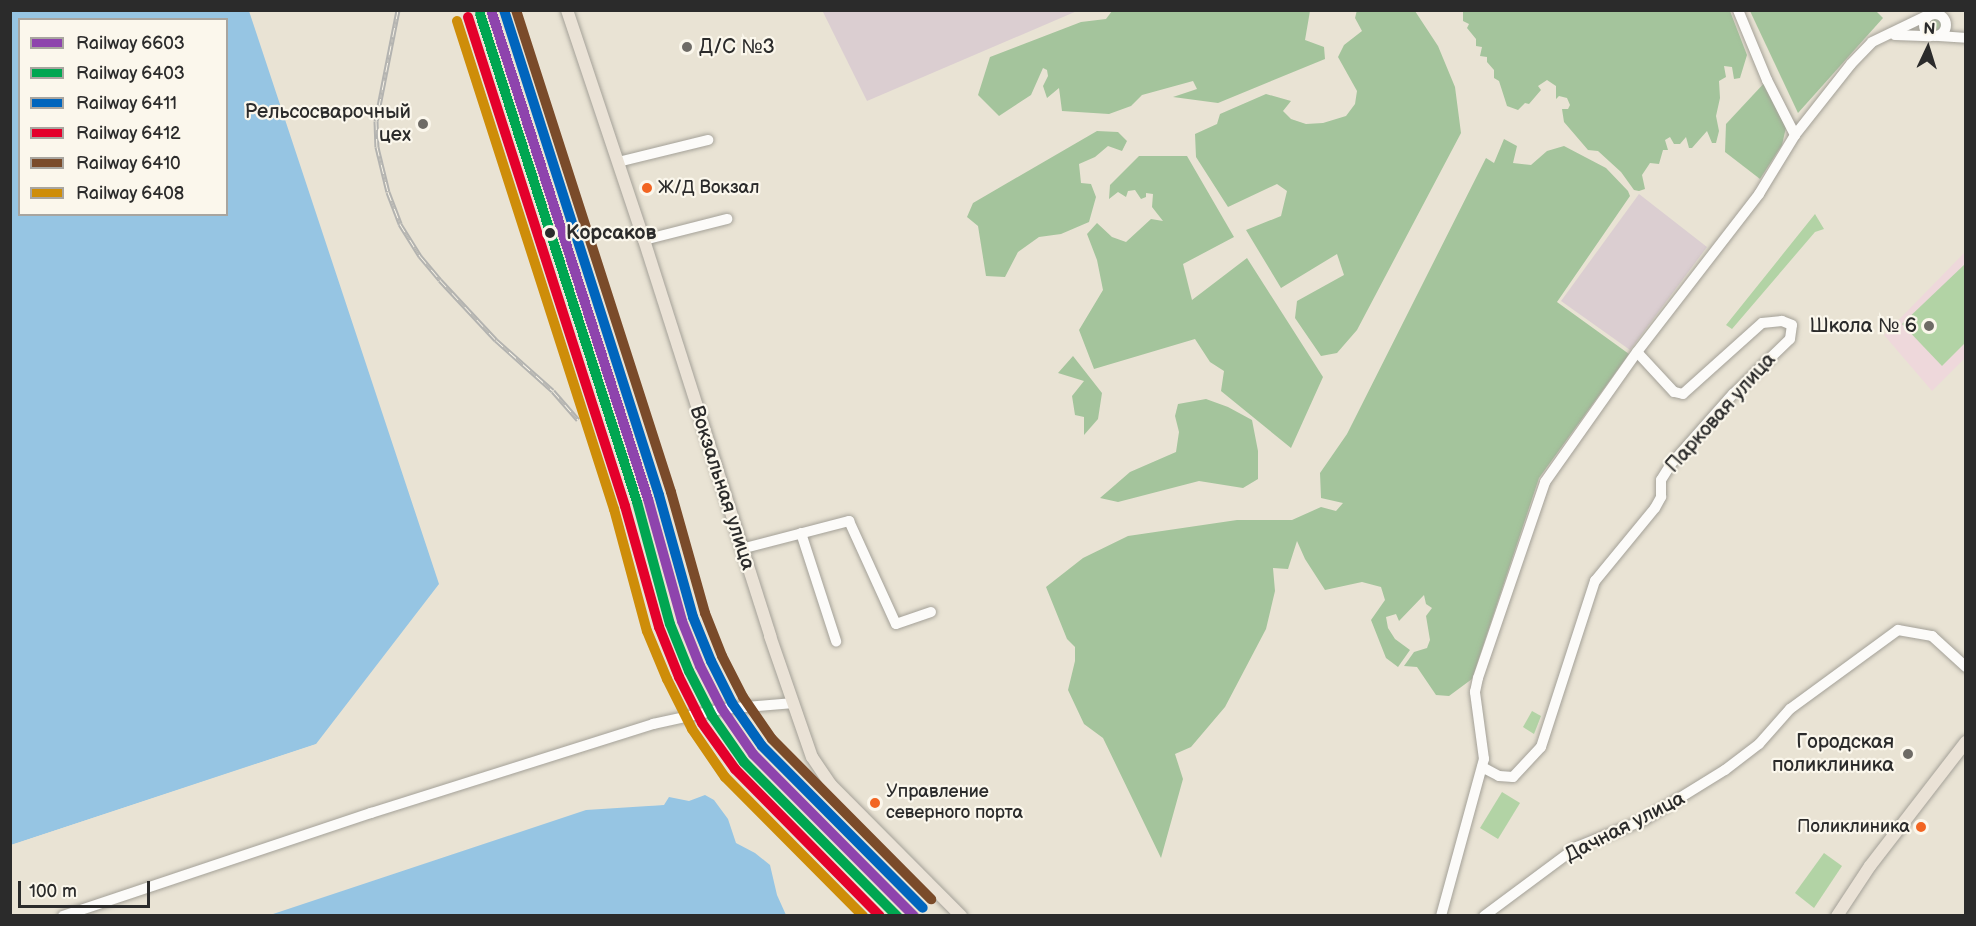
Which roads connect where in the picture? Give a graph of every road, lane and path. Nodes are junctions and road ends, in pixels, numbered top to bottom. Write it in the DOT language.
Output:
graph roads {
  1 [pos="567,10"];
  2 [pos="1738,10"];
  3 [pos="1928,15"];
  4 [pos="1945,20"];
  5 [pos="1965,33"];
  6 [pos="1936,36"];
  7 [pos="1965,38"];
  8 [pos="1872,42"];
  9 [pos="1795,135"];
  10 [pos="708,140"];
  11 [pos="618,162"];
  12 [pos="727,219"];
  13 [pos="644,240"];
  14 [pos="1636,352"];
  15 [pos="801,533"];
  16 [pos="741,549"];
  17 [pos="931,612"];
  18 [pos="836,641"];
  19 [pos="1965,667"];
  20 [pos="794,703"];
  21 [pos="1965,742"];
  22 [pos="1482,767"];
  23 [pos="63,915"];
  24 [pos="961,915"];
  25 [pos="1441,915"];
  26 [pos="1484,915"];
  27 [pos="1837,915"];
  1 -- 11 [label="main road, Вокзальная улица"];
  2 -- 9 [label="street"];
  3 -- 4 [label="street"];
  3 -- 6 [label="street"];
  3 -- 8 [label="street"];
  4 -- 5 [label="street"];
  4 -- 6 [label="street"];
  6 -- 7 [label="street"];
  6 -- 8 [label="street"];
  8 -- 9 [label="street"];
  9 -- 14 [label="street"];
  10 -- 11 [label="street"];
  11 -- 13 [label="main road, Вокзальная улица"];
  12 -- 13 [label="street"];
  13 -- 16 [label="main road, Вокзальная улица"];
  14 -- 22 [label="street"];
  14 -- 22 [label="street, Парковая улица"];
  15 -- 16 [label="street"];
  15 -- 17 [label="street"];
  15 -- 18 [label="street"];
  16 -- 20 [label="main road, Вокзальная улица"];
  19 -- 26 [label="street, Дачная улица"];
  20 -- 23 [label="street"];
  20 -- 24 [label="main road, Вокзальная улица"];
  21 -- 27 [label="main road"];
  22 -- 25 [label="street"];
}
